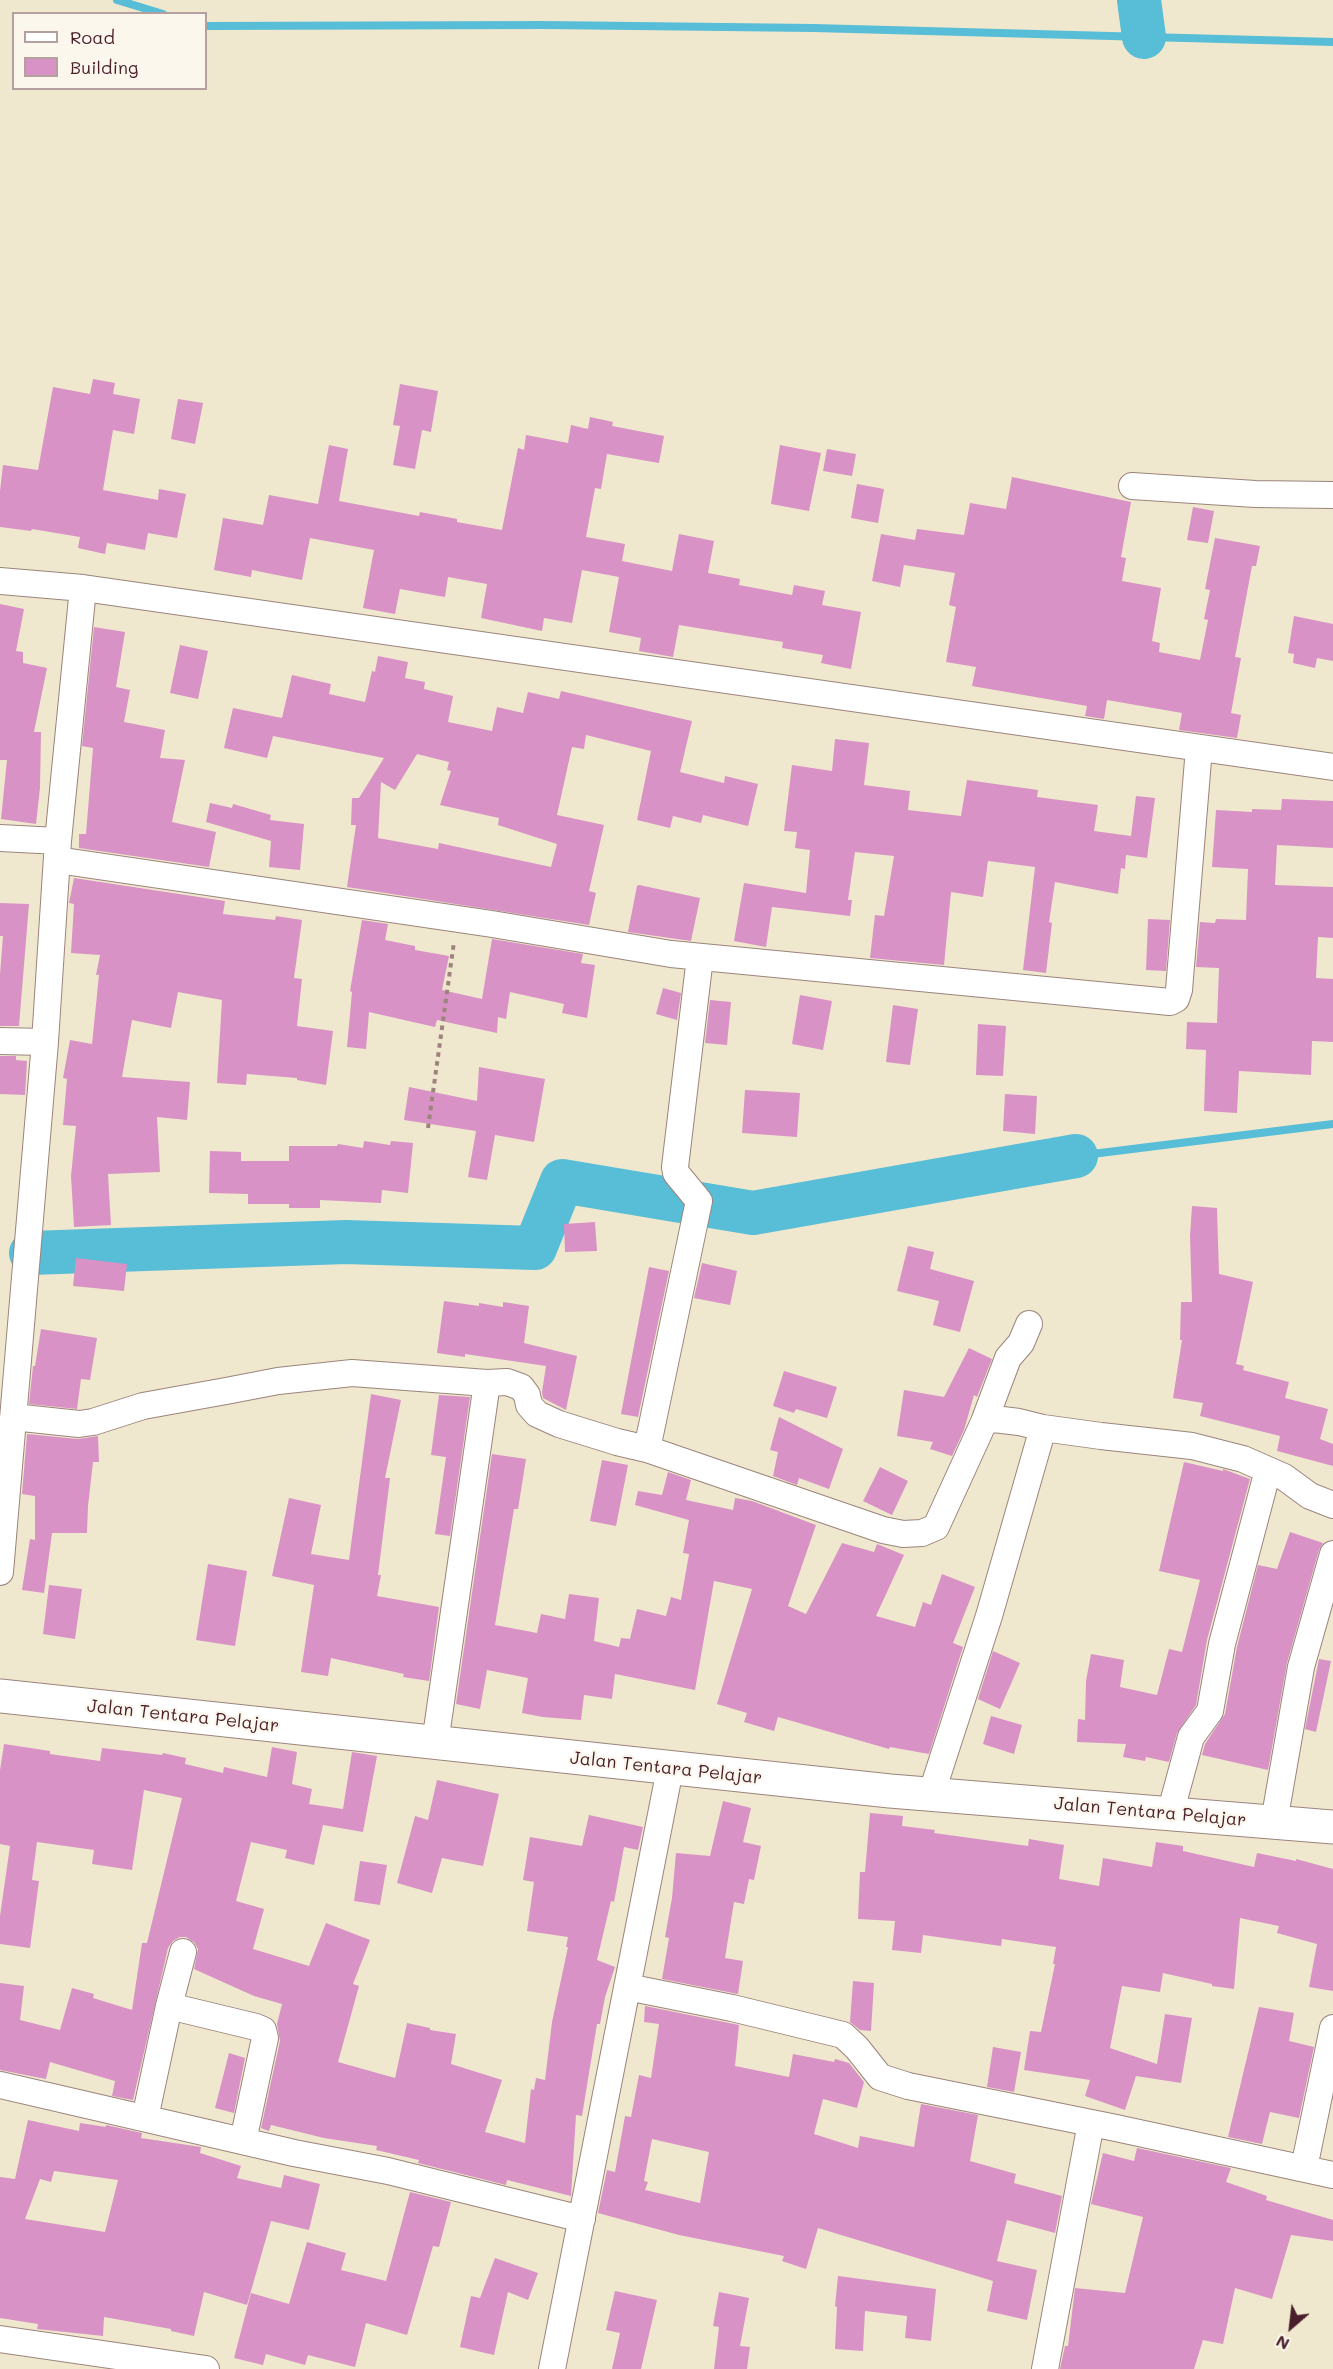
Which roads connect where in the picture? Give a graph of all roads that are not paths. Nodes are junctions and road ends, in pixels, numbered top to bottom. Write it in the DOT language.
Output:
graph roads {
  1 [pos="1132,486"];
  2 [pos="1333,495"];
  3 [pos="0,581"];
  4 [pos="83,588"];
  5 [pos="1199,748"];
  6 [pos="1333,767"];
  7 [pos="0,838"];
  8 [pos="57,850"];
  9 [pos="699,957"];
  10 [pos="0,1041"];
  11 [pos="45,1042"];
  12 [pos="1029,1324"];
  13 [pos="10,1329"];
  14 [pos="487,1383"];
  15 [pos="13,1418"];
  16 [pos="984,1422"];
  17 [pos="1044,1428"];
  18 [pos="647,1449"];
  19 [pos="1268,1470"];
  20 [pos="1333,1505"];
  21 [pos="1333,1554"];
  22 [pos="0,1572"];
  23 [pos="0,1696"];
  24 [pos="435,1743"];
  25 [pos="670,1769"];
  26 [pos="931,1795"];
  27 [pos="1170,1814"];
  28 [pos="1274,1822"];
  29 [pos="1333,1827"];
  30 [pos="183,1952"];
  31 [pos="627,1988"];
  32 [pos="169,2006"];
  33 [pos="1333,2028"];
  34 [pos="0,2085"];
  35 [pos="145,2118"];
  36 [pos="1091,2123"];
  37 [pos="243,2141"];
  38 [pos="1304,2168"];
  39 [pos="1333,2175"];
  40 [pos="582,2219"];
  41 [pos="0,2339"];
  42 [pos="206,2369"];
  43 [pos="552,2369"];
  44 [pos="1045,2369"];
  1 -- 2 [label="street"];
  3 -- 4 [label="street"];
  4 -- 5 [label="street"];
  4 -- 8 [label="street"];
  5 -- 6 [label="street"];
  5 -- 9 [label="street"];
  7 -- 8 [label="street"];
  8 -- 9 [label="street"];
  8 -- 11 [label="street"];
  9 -- 18 [label="street"];
  10 -- 11 [label="street"];
  11 -- 13 [label="street"];
  12 -- 16 [label="street"];
  13 -- 15 [label="street"];
  14 -- 15 [label="street"];
  14 -- 18 [label="street"];
  14 -- 24 [label="street"];
  15 -- 22 [label="street"];
  16 -- 17 [label="street"];
  16 -- 18 [label="street"];
  17 -- 19 [label="street"];
  17 -- 26 [label="street"];
  19 -- 20 [label="street"];
  19 -- 27 [label="street"];
  21 -- 28 [label="street"];
  23 -- 24 [label="highway, Jalan Tentara Pelajar"];
  24 -- 25 [label="highway, Jalan Tentara Pelajar"];
  25 -- 26 [label="highway, Jalan Tentara Pelajar"];
  25 -- 31 [label="street"];
  26 -- 27 [label="highway, Jalan Tentara Pelajar"];
  27 -- 28 [label="highway, Jalan Tentara Pelajar"];
  28 -- 29 [label="highway, Jalan Tentara Pelajar"];
  30 -- 32 [label="street"];
  31 -- 36 [label="street"];
  31 -- 40 [label="street"];
  32 -- 35 [label="street"];
  32 -- 37 [label="street"];
  33 -- 38 [label="street"];
  34 -- 35 [label="street"];
  35 -- 37 [label="street"];
  36 -- 38 [label="street"];
  36 -- 44 [label="street"];
  37 -- 40 [label="street"];
  38 -- 39 [label="street"];
  40 -- 43 [label="street"];
  41 -- 42 [label="street"];
}
